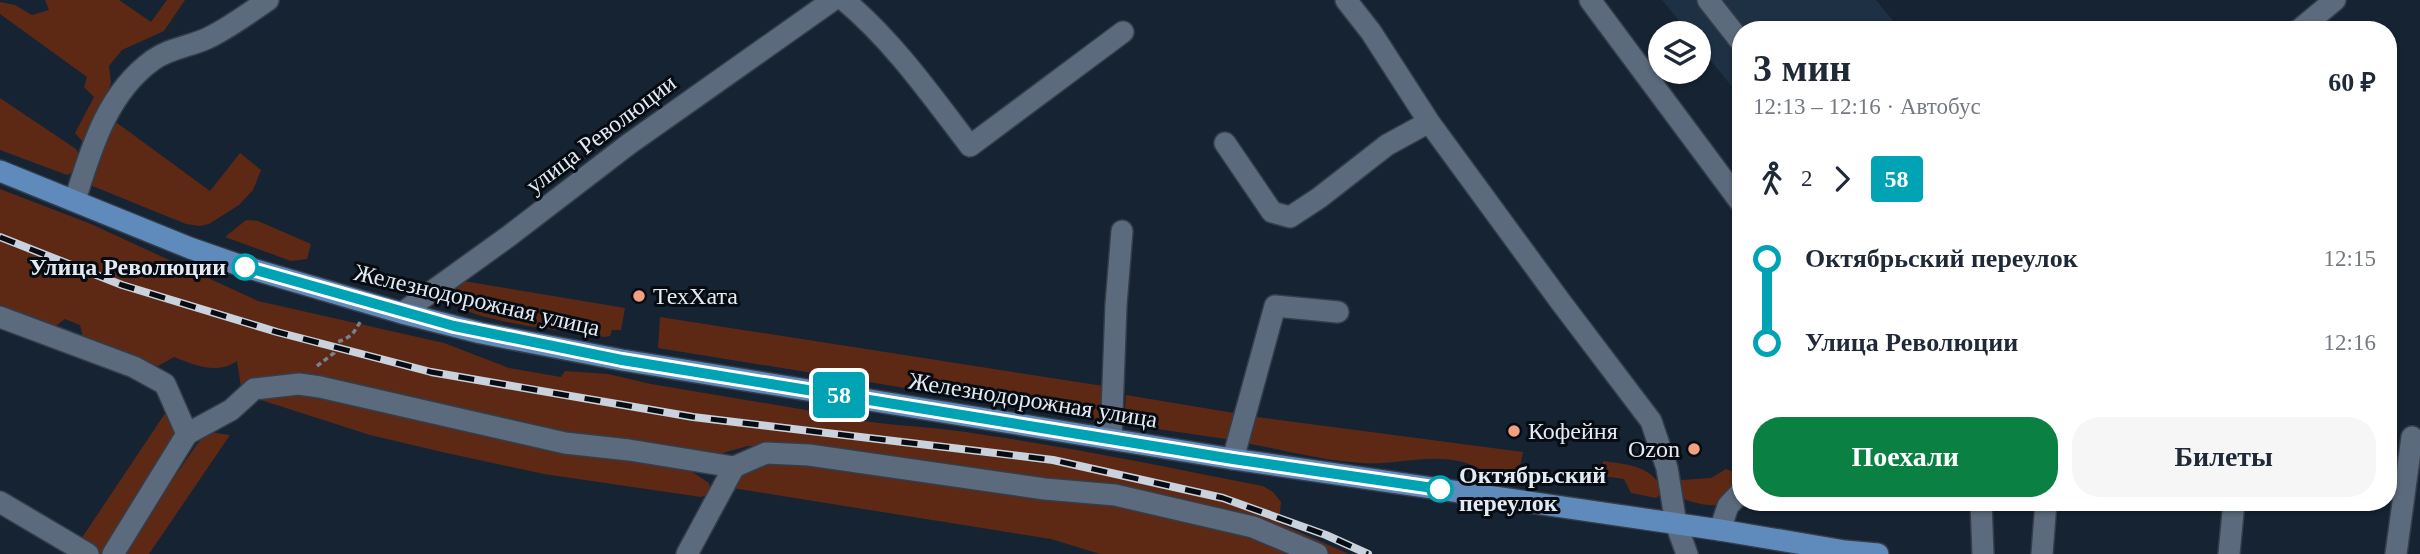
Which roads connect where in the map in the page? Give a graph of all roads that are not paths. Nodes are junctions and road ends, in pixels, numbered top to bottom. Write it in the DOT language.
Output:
graph roads {
  1 [pos="268,0"];
  2 [pos="833,0"];
  3 [pos="844,0"];
  4 [pos="1346,0"];
  5 [pos="1590,0"];
  6 [pos="1708,0"];
  7 [pos="2335,0"];
  8 [pos="2310,21"];
  9 [pos="1732,31"];
  10 [pos="1123,32"];
  11 [pos="1429,122"];
  12 [pos="1225,143"];
  13 [pos="0,171"];
  14 [pos="1732,191"];
  15 [pos="75,200"];
  16 [pos="1122,231"];
  17 [pos="1338,312"];
  18 [pos="402,313"];
  19 [pos="0,317"];
  20 [pos="187,434"];
  21 [pos="2412,437"];
  22 [pos="1111,439"];
  23 [pos="1233,459"];
  24 [pos="734,467"];
  25 [pos="0,502"];
  26 [pos="1732,502"];
  27 [pos="1981,511"];
  28 [pos="2045,511"];
  29 [pos="2233,511"];
  30 [pos="1676,524"];
  31 [pos="1720,530"];
  32 [pos="88,554"];
  33 [pos="113,554"];
  34 [pos="687,554"];
  35 [pos="1317,554"];
  36 [pos="1686,554"];
  37 [pos="1878,554"];
  38 [pos="1983,554"];
  39 [pos="2042,554"];
  40 [pos="2229,554"];
  41 [pos="2396,554"];
  1 -- 15 [label="street"];
  2 -- 18 [label="street, улица Революции"];
  3 -- 10 [label="street"];
  4 -- 11 [label="street"];
  5 -- 14 [label="street"];
  6 -- 9 [label="street"];
  7 -- 8 [label="street"];
  11 -- 12 [label="street"];
  11 -- 30 [label="street"];
  13 -- 15 [label="main road, Железнодорожная улица"];
  15 -- 18 [label="main road, Железнодорожная улица"];
  16 -- 22 [label="street"];
  17 -- 23 [label="street"];
  18 -- 22 [label="main road, Железнодорожная улица"];
  19 -- 20 [label="street"];
  20 -- 24 [label="street"];
  20 -- 33 [label="street"];
  21 -- 41 [label="street"];
  22 -- 23 [label="main road, Железнодорожная улица"];
  23 -- 30 [label="main road, Железнодорожная улица"];
  24 -- 34 [label="street"];
  24 -- 35 [label="street"];
  25 -- 32 [label="street"];
  26 -- 31 [label="street"];
  27 -- 38 [label="street"];
  28 -- 39 [label="street"];
  29 -- 40 [label="street"];
  30 -- 31 [label="main road, Железнодорожная улица"];
  30 -- 36 [label="street"];
  31 -- 37 [label="main road, Железнодорожная улица"];
}
